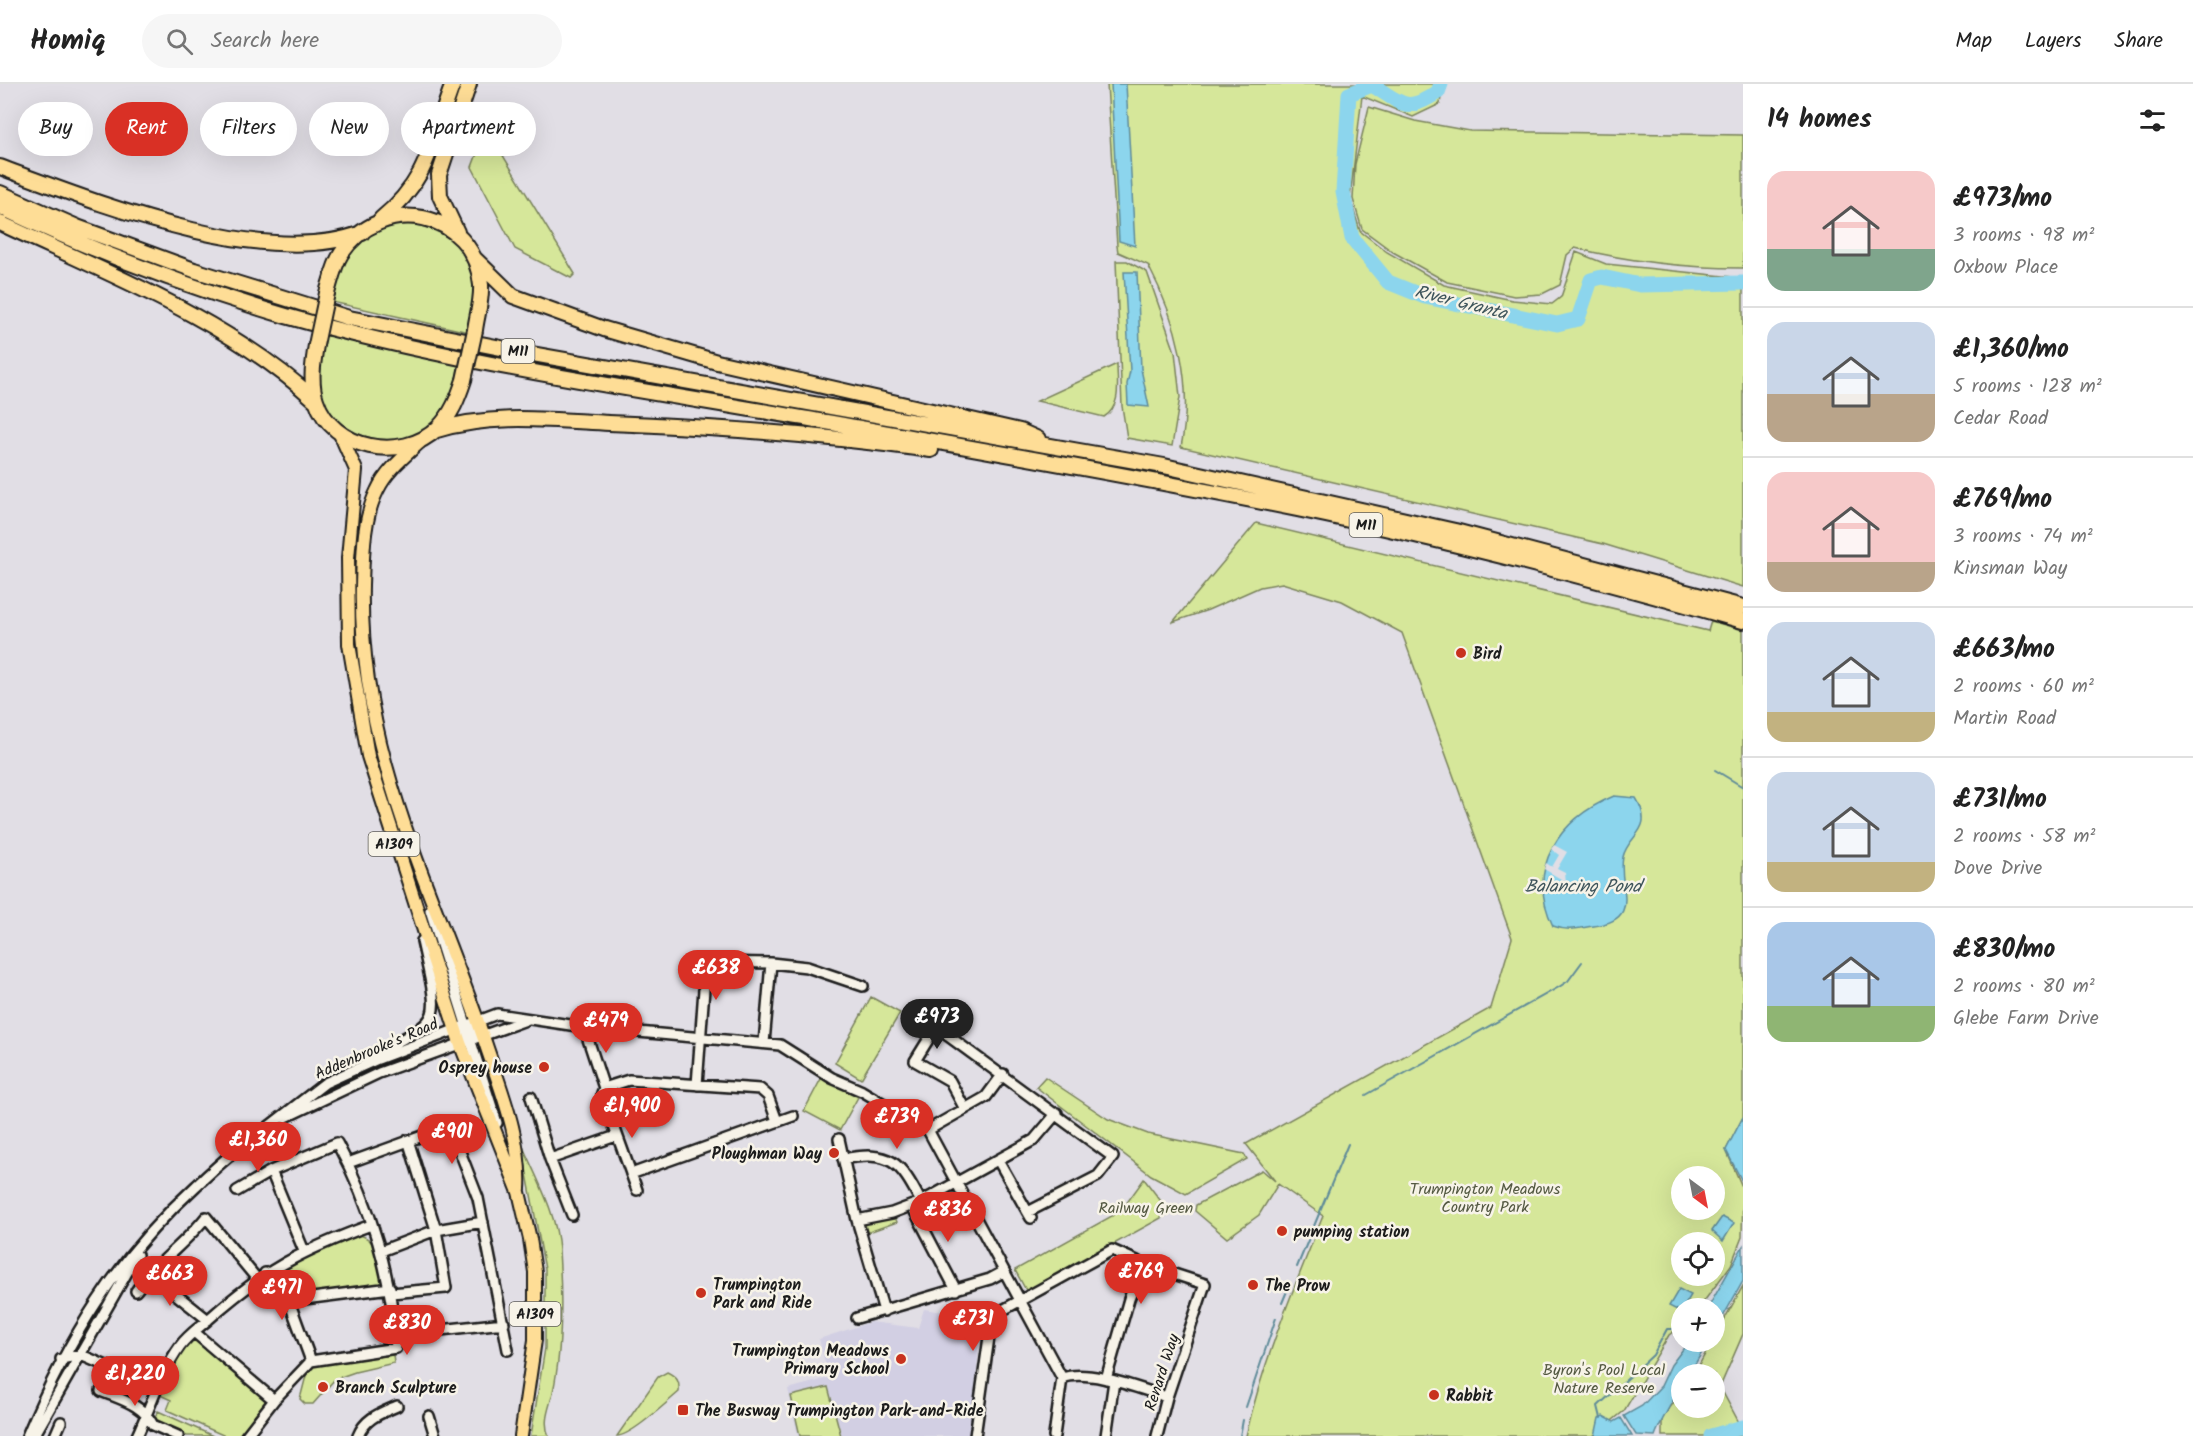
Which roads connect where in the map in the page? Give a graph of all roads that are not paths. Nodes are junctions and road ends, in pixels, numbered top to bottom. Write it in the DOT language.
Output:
graph roads {
  1 [pos="453,84"];
  2 [pos="469,84"];
  3 [pos="0,167"];
  4 [pos="0,193"];
  5 [pos="0,207"];
  6 [pos="0,223"];
  7 [pos="367,230"];
  8 [pos="461,239"];
  9 [pos="475,259"];
  10 [pos="316,401"];
  11 [pos="437,430"];
  12 [pos="340,434"];
  13 [pos="422,440"];
  14 [pos="1054,447"];
  15 [pos="984,451"];
  16 [pos="1743,607"];
  17 [pos="1743,621"];
  18 [pos="411,850"];
  19 [pos="414,905"];
  20 [pos="771,963"];
  21 [pos="863,986"];
  22 [pos="914,1013"];
  23 [pos="530,1019"];
  24 [pos="584,1027"];
  25 [pos="936,1027"];
  26 [pos="461,1028"];
  27 [pos="476,1030"];
  28 [pos="700,1038"];
  29 [pos="764,1043"];
  30 [pos="1003,1074"];
  31 [pos="325,1083"];
  32 [pos="696,1085"];
  33 [pos="604,1088"];
  34 [pos="531,1097"];
  35 [pos="965,1109"];
  36 [pos="1057,1113"];
  37 [pos="793,1116"];
  38 [pos="777,1121"];
  39 [pos="928,1130"];
  40 [pos="263,1131"];
  41 [pos="616,1136"];
  42 [pos="408,1140"];
  43 [pos="839,1140"];
  44 [pos="550,1159"];
  45 [pos="843,1159"];
  46 [pos="998,1160"];
  47 [pos="348,1163"];
  48 [pos="271,1171"];
  49 [pos="632,1174"];
  50 [pos="956,1183"];
  51 [pos="637,1190"];
  52 [pos="237,1191"];
  53 [pos="519,1192"];
  54 [pos="917,1204"];
  55 [pos="572,1215"];
  56 [pos="857,1220"];
  57 [pos="483,1222"];
  58 [pos="371,1225"];
  59 [pos="436,1230"];
  60 [pos="151,1232"];
  61 [pos="304,1251"];
  62 [pos="381,1251"];
  63 [pos="1137,1261"];
  64 [pos="1003,1272"];
  65 [pos="149,1273"];
  66 [pos="261,1276"];
  67 [pos="390,1290"];
  68 [pos="956,1290"];
  69 [pos="136,1291"];
  70 [pos="289,1301"];
  71 [pos="1020,1301"];
  72 [pos="884,1311"];
  73 [pos="856,1318"];
  74 [pos="208,1320"];
  75 [pos="504,1323"];
  76 [pos="194,1332"];
  77 [pos="395,1335"];
  78 [pos="508,1350"];
  79 [pos="81,1355"];
  80 [pos="62,1359"];
  81 [pos="311,1361"];
  82 [pos="1062,1378"];
  83 [pos="1110,1380"];
  84 [pos="155,1387"];
  85 [pos="101,1391"];
  86 [pos="1167,1397"];
  87 [pos="274,1400"];
  88 [pos="397,1406"];
  89 [pos="147,1414"];
  90 [pos="429,1416"];
  91 [pos="61,1422"];
  92 [pos="27,1436"];
  93 [pos="34,1436"];
  94 [pos="55,1436"];
  95 [pos="137,1436"];
  96 [pos="178,1436"];
  97 [pos="246,1436"];
  98 [pos="358,1436"];
  99 [pos="435,1436"];
  100 [pos="521,1436"];
  101 [pos="975,1436"];
  102 [pos="1054,1436"];
  103 [pos="1106,1436"];
  104 [pos="1157,1436"];
  1 -- 7 [label="highway"];
  2 -- 8 [label="highway"];
  3 -- 7 [label="highway"];
  4 -- 14 [label="highway, M11"];
  5 -- 15 [label="highway, M11"];
  6 -- 10 [label="highway"];
  7 -- 8 [label="highway"];
  7 -- 10 [label="highway, bridge"];
  8 -- 9 [label="highway"];
  9 -- 11 [label="highway, bridge"];
  9 -- 14 [label="highway, M11"];
  10 -- 12 [label="highway"];
  11 -- 13 [label="highway"];
  11 -- 15 [label="highway, M11"];
  12 -- 13 [label="highway"];
  12 -- 19 [label="main road, A1309"];
  13 -- 18 [label="main road, A1309"];
  14 -- 16 [label="highway, M11"];
  15 -- 17 [label="highway, M11"];
  18 -- 26 [label="street"];
  18 -- 27 [label="main road, A1309"];
  19 -- 26 [label="main road, A1309"];
  19 -- 31 [label="street"];
  20 -- 21 [label="street"];
  20 -- 28 [label="street"];
  20 -- 29 [label="street"];
  22 -- 25 [label="street"];
  23 -- 24 [label="street"];
  23 -- 27 [label="street"];
  23 -- 27 [label="street"];
  24 -- 28 [label="street"];
  24 -- 33 [label="street"];
  25 -- 30 [label="street"];
  25 -- 35 [label="street"];
  26 -- 27 [label="main road, A1309"];
  26 -- 27 [label="street, Addenbrooke's Road"];
  26 -- 31 [label="street, Addenbrooke's Road"];
  27 -- 40 [label="street, Addenbrooke's Road"];
  27 -- 53 [label="main road, A1309"];
  27 -- 53 [label="main road, A1309"];
  28 -- 29 [label="street"];
  28 -- 32 [label="street"];
  29 -- 39 [label="street"];
  30 -- 35 [label="street"];
  30 -- 36 [label="street"];
  31 -- 40 [label="street, Addenbrooke's Road"];
  32 -- 33 [label="street"];
  32 -- 38 [label="street"];
  33 -- 41 [label="street"];
  34 -- 44 [label="street"];
  35 -- 39 [label="street"];
  36 -- 46 [label="street"];
  36 -- 46 [label="street"];
  37 -- 38 [label="street"];
  38 -- 49 [label="street"];
  39 -- 50 [label="street"];
  40 -- 60 [label="street, Addenbrooke's Road"];
  41 -- 44 [label="street"];
  41 -- 49 [label="street"];
  42 -- 47 [label="street"];
  42 -- 57 [label="street"];
  42 -- 59 [label="street"];
  43 -- 45 [label="street"];
  44 -- 55 [label="street"];
  45 -- 54 [label="street"];
  45 -- 56 [label="street"];
  46 -- 50 [label="street"];
  47 -- 48 [label="street"];
  47 -- 58 [label="street"];
  48 -- 52 [label="street"];
  48 -- 61 [label="street"];
  49 -- 51 [label="street"];
  50 -- 54 [label="street"];
  50 -- 64 [label="street"];
  53 -- 100 [label="main road, A1309"];
  54 -- 56 [label="street"];
  54 -- 68 [label="street"];
  56 -- 72 [label="street"];
  57 -- 59 [label="street"];
  57 -- 75 [label="street"];
  58 -- 61 [label="street"];
  58 -- 62 [label="street"];
  59 -- 62 [label="street"];
  59 -- 67 [label="street"];
  60 -- 79 [label="street, Addenbrooke's Road"];
  60 -- 80 [label="street, Addenbrooke's Road"];
  61 -- 66 [label="street"];
  62 -- 67 [label="street"];
  63 -- 71 [label="street"];
  64 -- 68 [label="street"];
  64 -- 71 [label="street"];
  65 -- 66 [label="street"];
  65 -- 69 [label="street"];
  65 -- 74 [label="street"];
  66 -- 70 [label="street"];
  66 -- 74 [label="street"];
  67 -- 70 [label="street"];
  67 -- 77 [label="street"];
  68 -- 72 [label="street"];
  70 -- 81 [label="street"];
  71 -- 82 [label="street"];
  71 -- 101 [label="street"];
  72 -- 73 [label="street"];
  74 -- 76 [label="street"];
  75 -- 77 [label="street"];
  75 -- 78 [label="street"];
  76 -- 84 [label="street"];
  76 -- 87 [label="street"];
  77 -- 81 [label="street"];
  79 -- 80 [label="street"];
  79 -- 84 [label="street"];
  79 -- 93 [label="street, Addenbrooke's Road"];
  80 -- 92 [label="street, Addenbrooke's Road"];
  81 -- 87 [label="street"];
  82 -- 83 [label="street"];
  82 -- 102 [label="street"];
  83 -- 86 [label="street"];
  83 -- 86 [label="street, Renard Way"];
  83 -- 103 [label="street"];
  84 -- 89 [label="street"];
  85 -- 89 [label="street"];
  86 -- 104 [label="street, Renard Way"];
  87 -- 97 [label="street"];
  88 -- 98 [label="street"];
  89 -- 95 [label="street"];
  89 -- 96 [label="street"];
  90 -- 99 [label="street"];
  91 -- 94 [label="street"];
}
